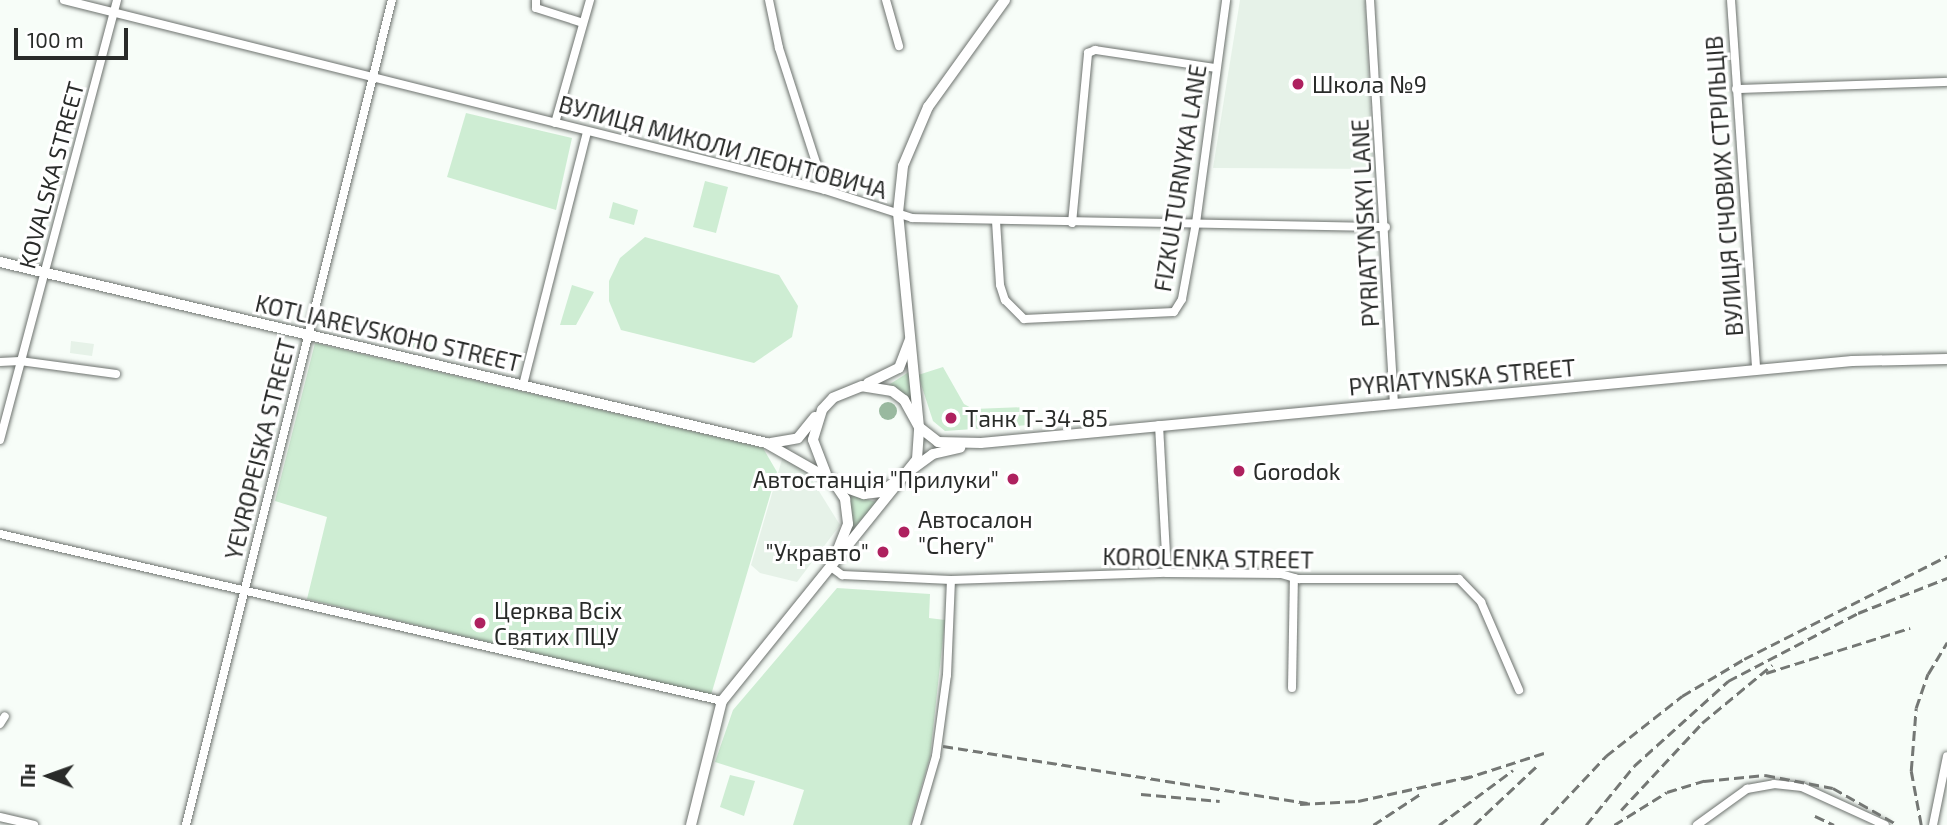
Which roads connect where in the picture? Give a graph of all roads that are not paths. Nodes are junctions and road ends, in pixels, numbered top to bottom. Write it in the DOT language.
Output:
graph roads {
  1 [pos="64,0"];
  2 [pos="117,0"];
  3 [pos="392,0"];
  4 [pos="536,0"];
  5 [pos="590,0"];
  6 [pos="769,0"];
  7 [pos="886,0"];
  8 [pos="1005,0"];
  9 [pos="1226,0"];
  10 [pos="1370,0"];
  11 [pos="1731,0"];
  12 [pos="113,13"];
  13 [pos="583,23"];
  14 [pos="899,46"];
  15 [pos="1216,68"];
  16 [pos="372,77"];
  17 [pos="1947,82"];
  18 [pos="1736,89"];
  19 [pos="555,123"];
  20 [pos="587,132"];
  21 [pos="825,190"];
  22 [pos="898,213"];
  23 [pos="996,221"];
  24 [pos="1072,223"];
  25 [pos="1196,223"];
  26 [pos="1386,227"];
  27 [pos="0,262"];
  28 [pos="45,273"];
  29 [pos="912,329"];
  30 [pos="309,334"];
  31 [pos="1947,359"];
  32 [pos="20,360"];
  33 [pos="0,362"];
  34 [pos="1756,370"];
  35 [pos="116,374"];
  36 [pos="523,385"];
  37 [pos="862,386"];
  38 [pos="1394,402"];
  39 [pos="822,410"];
  40 [pos="1159,425"];
  41 [pos="919,426"];
  42 [pos="0,440"];
  43 [pos="766,443"];
  44 [pos="981,443"];
  45 [pos="909,474"];
  46 [pos="833,481"];
  47 [pos="0,534"];
  48 [pos="831,567"];
  49 [pos="1167,573"];
  50 [pos="1294,578"];
  51 [pos="951,580"];
  52 [pos="244,594"];
  53 [pos="1292,688"];
  54 [pos="1519,690"];
  55 [pos="722,701"];
  56 [pos="1947,757"];
  57 [pos="0,817"];
  58 [pos="34,825"];
  59 [pos="186,825"];
  60 [pos="691,825"];
  61 [pos="916,825"];
  62 [pos="1697,825"];
  63 [pos="1885,825"];
  64 [pos="1933,825"];
  1 -- 12 [label="street, ВУЛИЦЯ МИКОЛИ ЛЕОНТОВИЧА"];
  2 -- 12 [label="street, KOVALSKA STREET"];
  3 -- 16 [label="street, YEVROPEISKA STREET"];
  4 -- 13 [label="street"];
  5 -- 13 [label="street"];
  6 -- 21 [label="street"];
  7 -- 14 [label="street"];
  8 -- 22 [label="main road"];
  9 -- 15 [label="street, FIZKULTURNYKA LANE"];
  10 -- 26 [label="street, PYRIATYNSKYI LANE"];
  11 -- 18 [label="street, ВУЛИЦЯ СІЧОВИХ СТРІЛЬЦІВ"];
  12 -- 16 [label="street, ВУЛИЦЯ МИКОЛИ ЛЕОНТОВИЧА"];
  12 -- 28 [label="street, KOVALSKA STREET"];
  13 -- 19 [label="street"];
  15 -- 24 [label="street"];
  15 -- 25 [label="street, FIZKULTURNYKA LANE"];
  16 -- 19 [label="street, ВУЛИЦЯ МИКОЛИ ЛЕОНТОВИЧА"];
  16 -- 30 [label="street, YEVROPEISKA STREET"];
  17 -- 18 [label="street"];
  18 -- 34 [label="street, ВУЛИЦЯ СІЧОВИХ СТРІЛЬЦІВ"];
  19 -- 20 [label="street, ВУЛИЦЯ МИКОЛИ ЛЕОНТОВИЧА"];
  20 -- 21 [label="street, ВУЛИЦЯ МИКОЛИ ЛЕОНТОВИЧА"];
  20 -- 36 [label="street"];
  21 -- 22 [label="street, ВУЛИЦЯ МИКОЛИ ЛЕОНТОВИЧА"];
  22 -- 23 [label="street, ВУЛИЦЯ МИКОЛИ ЛЕОНТОВИЧА"];
  22 -- 29 [label="main road"];
  23 -- 24 [label="street, ВУЛИЦЯ МИКОЛИ ЛЕОНТОВИЧА"];
  23 -- 25 [label="street, FIZKULTURNYKA LANE"];
  24 -- 25 [label="street, ВУЛИЦЯ МИКОЛИ ЛЕОНТОВИЧА"];
  25 -- 26 [label="street, ВУЛИЦЯ МИКОЛИ ЛЕОНТОВИЧА"];
  26 -- 38 [label="street, PYRIATYNSKYI LANE"];
  27 -- 28 [label="main road, KOTLIAREVSKOHO STREET"];
  28 -- 30 [label="main road, KOTLIAREVSKOHO STREET"];
  28 -- 32 [label="street, KOVALSKA STREET"];
  29 -- 37 [label="main road"];
  29 -- 41 [label="main road"];
  30 -- 36 [label="main road, KOTLIAREVSKOHO STREET"];
  30 -- 52 [label="street, YEVROPEISKA STREET"];
  31 -- 34 [label="main road, PYRIATYNSKA STREET"];
  32 -- 33 [label="street"];
  32 -- 35 [label="street"];
  32 -- 42 [label="street, KOVALSKA STREET"];
  34 -- 38 [label="main road, PYRIATYNSKA STREET"];
  36 -- 43 [label="main road, KOTLIAREVSKOHO STREET"];
  37 -- 39 [label="main road"];
  37 -- 41 [label="main road"];
  38 -- 40 [label="main road, PYRIATYNSKA STREET"];
  39 -- 43 [label="main road"];
  39 -- 46 [label="main road"];
  40 -- 44 [label="main road, PYRIATYNSKA STREET"];
  40 -- 49 [label="street"];
  41 -- 44 [label="main road"];
  41 -- 45 [label="main road"];
  43 -- 46 [label="main road"];
  44 -- 45 [label="main road"];
  45 -- 46 [label="main road"];
  45 -- 48 [label="main road"];
  46 -- 48 [label="main road"];
  47 -- 52 [label="street"];
  48 -- 51 [label="street, KOROLENKA STREET"];
  48 -- 55 [label="main road"];
  49 -- 50 [label="street, KOROLENKA STREET"];
  49 -- 51 [label="street, KOROLENKA STREET"];
  50 -- 53 [label="street"];
  50 -- 54 [label="street, KOROLENKA STREET"];
  51 -- 61 [label="street"];
  52 -- 55 [label="street"];
  52 -- 59 [label="street, YEVROPEISKA STREET"];
  55 -- 60 [label="main road"];
  56 -- 64 [label="street"];
  57 -- 58 [label="street"];
  62 -- 63 [label="street"];
}
